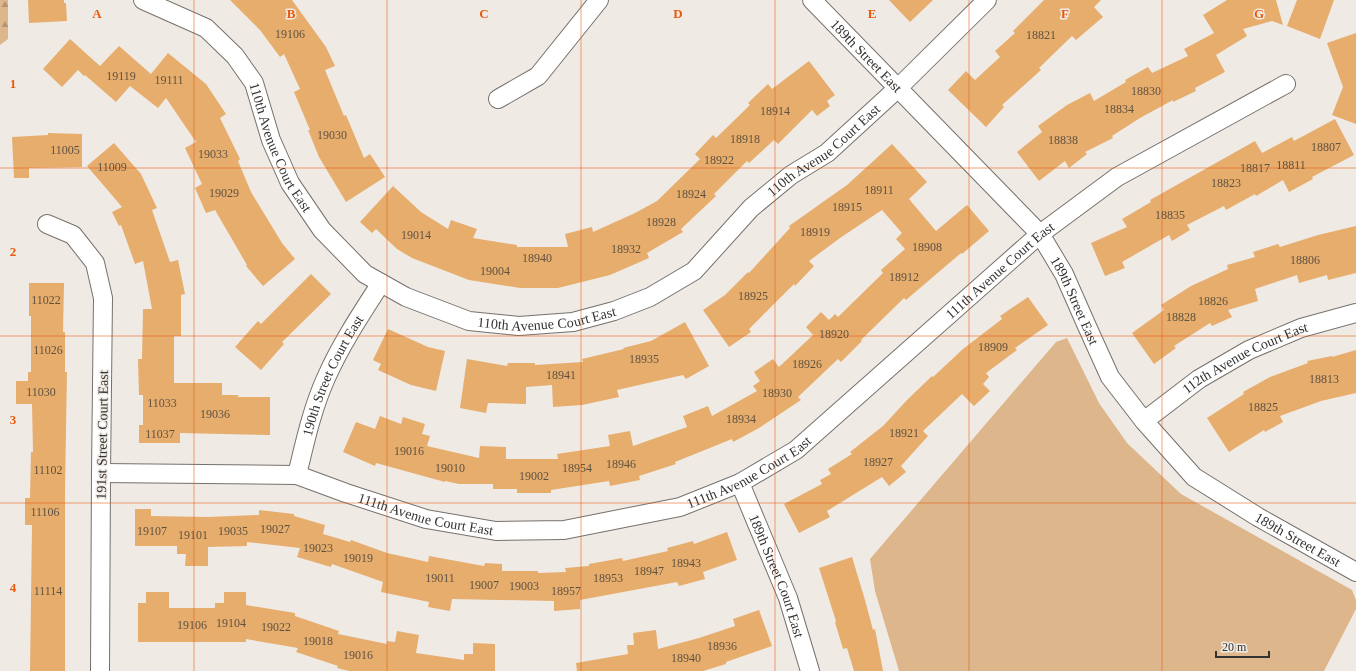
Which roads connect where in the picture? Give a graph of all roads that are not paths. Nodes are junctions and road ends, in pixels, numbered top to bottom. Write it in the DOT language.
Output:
graph roads {
  1 [pos="143,0"];
  2 [pos="599,0"];
  3 [pos="812,0"];
  4 [pos="987,0"];
  5 [pos="1286,84"];
  6 [pos="898,88"];
  7 [pos="498,99"];
  8 [pos="47,224"];
  9 [pos="1040,234"];
  10 [pos="381,283"];
  11 [pos="1356,313"];
  12 [pos="1144,420"];
  13 [pos="101,473"];
  14 [pos="297,475"];
  15 [pos="740,483"];
  16 [pos="1356,572"];
  17 [pos="100,671"];
  18 [pos="810,671"];
  1 -- 10 [label="street, 110th Avenue Court East"];
  2 -- 7 [label="street"];
  3 -- 6 [label="street, 189th Street East"];
  4 -- 6 [label="street, 110th Avenue Court East"];
  5 -- 9 [label="street, 111th Avenue Court East"];
  6 -- 9 [label="street, 189th Street East"];
  6 -- 10 [label="street, 110th Avenue Court East"];
  8 -- 13 [label="street, 191st Street Court East"];
  9 -- 12 [label="street, 189th Street East"];
  9 -- 15 [label="street, 111th Avenue Court East"];
  10 -- 14 [label="street, 190th Street Court East"];
  11 -- 12 [label="street, 112th Avenue Court East"];
  12 -- 16 [label="street, 189th Street East"];
  13 -- 14 [label="street, 111th Avenue Court East"];
  13 -- 17 [label="street, 191st Street Court East"];
  14 -- 15 [label="street, 111th Avenue Court East"];
  15 -- 18 [label="street, 189th Street Court East"];
}
